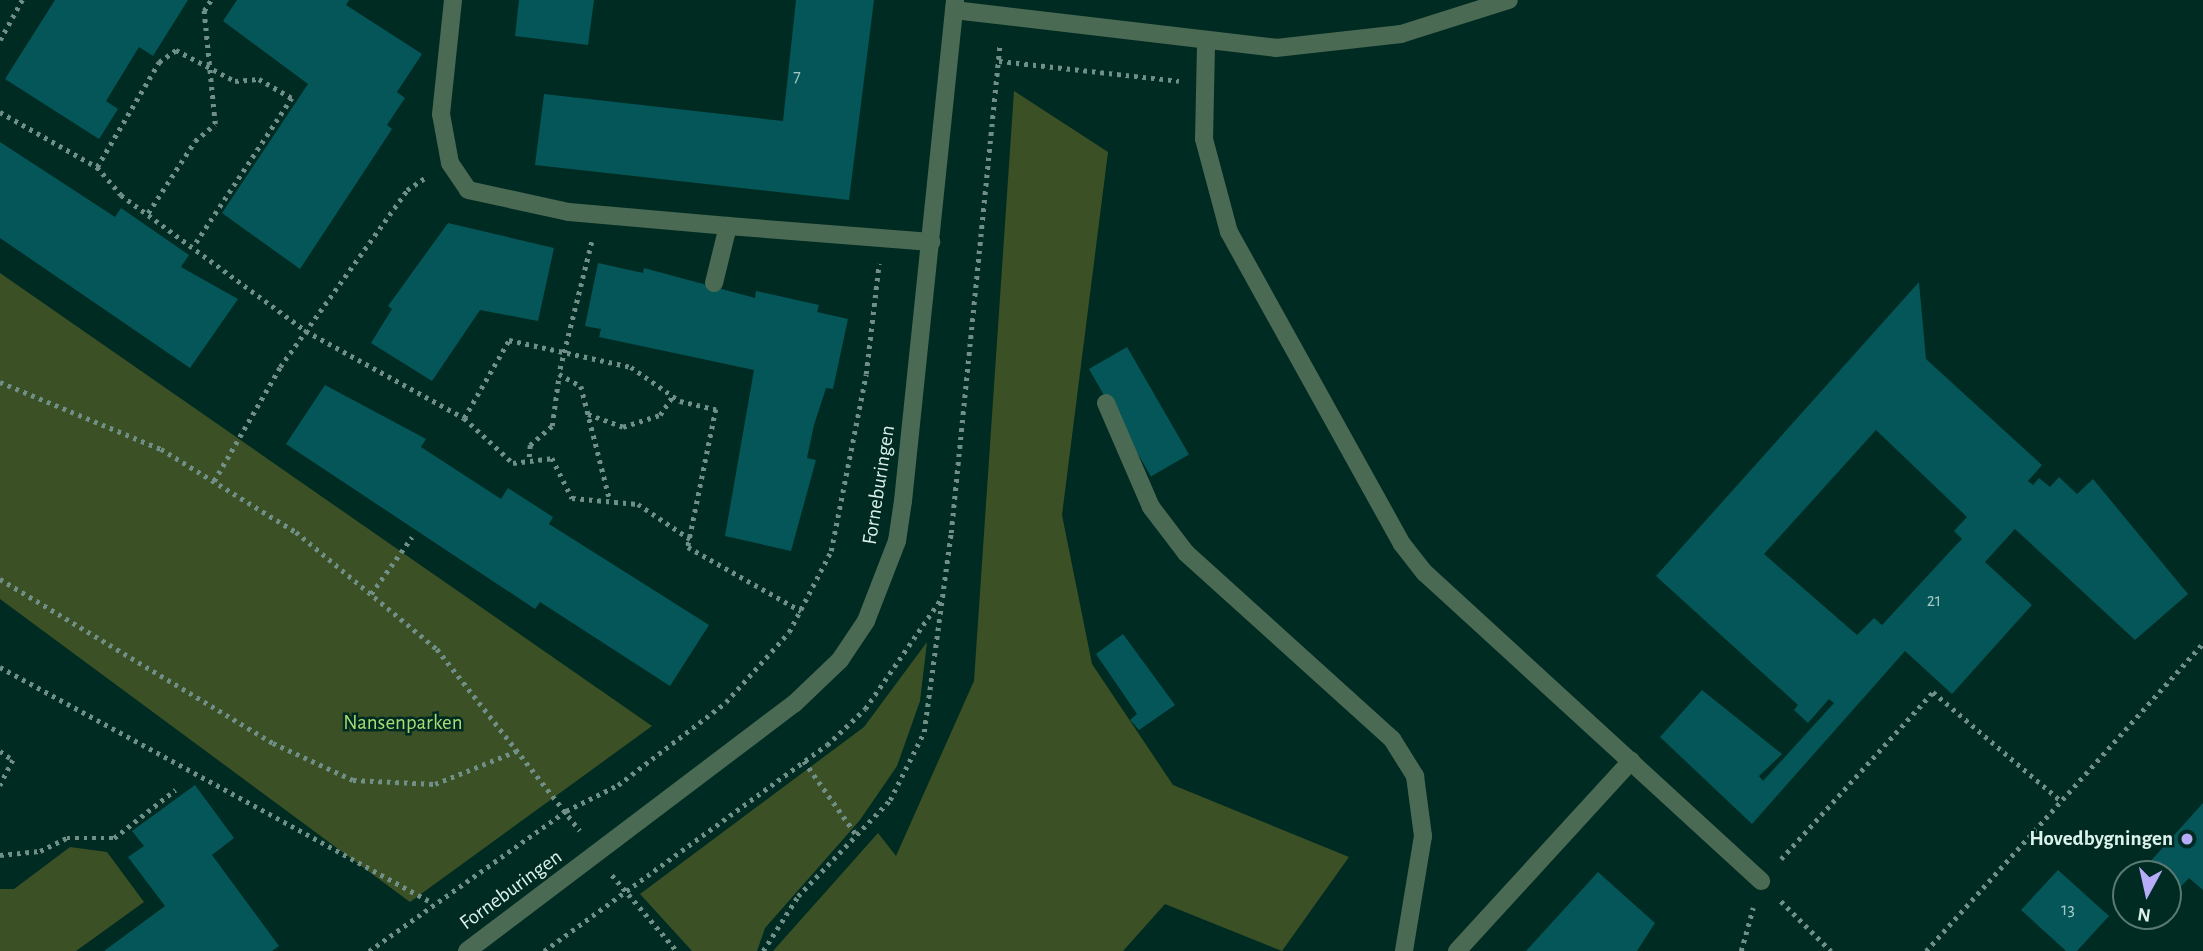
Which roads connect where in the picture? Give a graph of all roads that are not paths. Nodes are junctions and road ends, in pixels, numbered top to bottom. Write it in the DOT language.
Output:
graph roads {
  1 [pos="453,0"];
  2 [pos="1509,0"];
  3 [pos="954,5"];
  4 [pos="1206,45"];
  5 [pos="728,226"];
  6 [pos="932,242"];
  7 [pos="714,283"];
  8 [pos="1107,403"];
  9 [pos="1631,761"];
  10 [pos="1760,881"];
  11 [pos="467,951"];
  12 [pos="1404,951"];
  13 [pos="1457,951"];
  1 -- 5 [label="street"];
  2 -- 4 [label="street"];
  3 -- 4 [label="street"];
  3 -- 6 [label="street, Forneburingen"];
  4 -- 9 [label="street"];
  5 -- 6 [label="street"];
  5 -- 7 [label="street"];
  6 -- 11 [label="street, Forneburingen"];
  8 -- 12 [label="street"];
  9 -- 10 [label="street"];
  9 -- 13 [label="street"];
}
